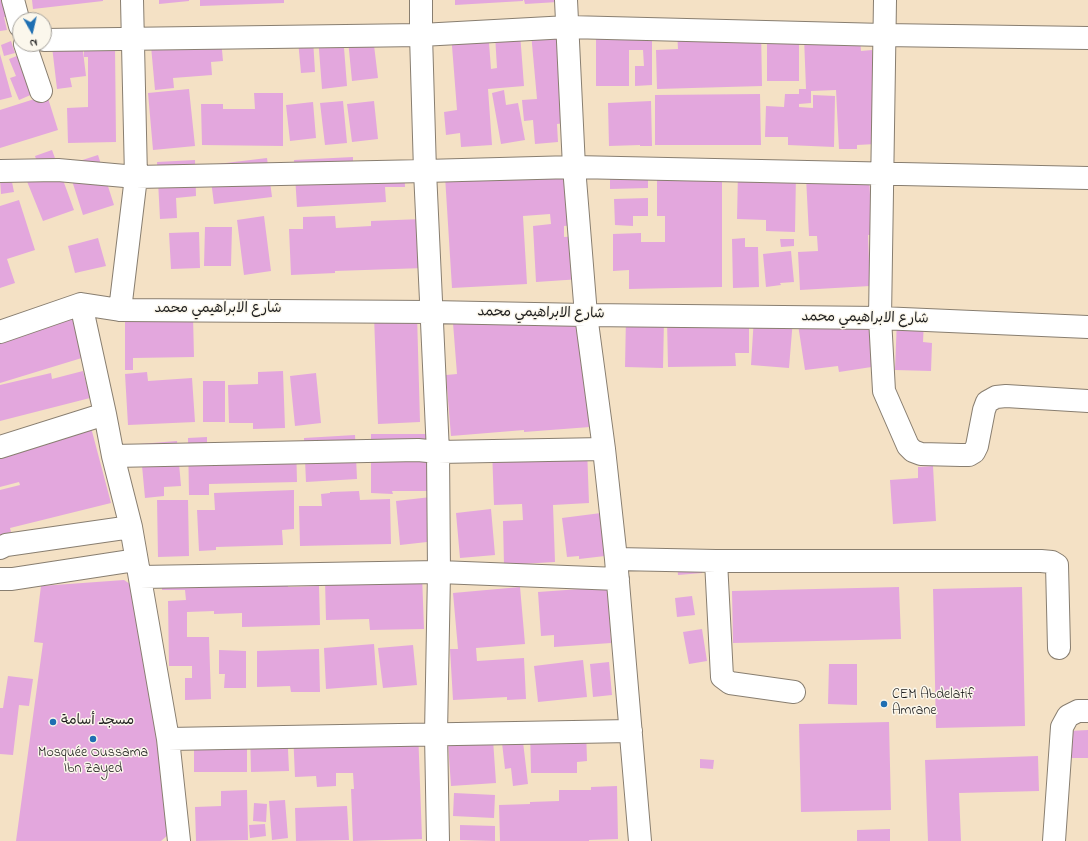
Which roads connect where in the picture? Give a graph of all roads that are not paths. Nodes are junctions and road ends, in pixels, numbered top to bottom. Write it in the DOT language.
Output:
graph roads {
  1 [pos="13,0"];
  2 [pos="132,0"];
  3 [pos="421,0"];
  4 [pos="566,0"];
  5 [pos="885,0"];
  6 [pos="16,12"];
  7 [pos="568,27"];
  8 [pos="421,35"];
  9 [pos="884,35"];
  10 [pos="1088,38"];
  11 [pos="132,39"];
  12 [pos="52,40"];
  13 [pos="28,52"];
  14 [pos="41,91"];
  15 [pos="574,167"];
  16 [pos="0,171"];
  17 [pos="425,172"];
  18 [pos="883,175"];
  19 [pos="136,177"];
  20 [pos="1088,178"];
  21 [pos="81,304"];
  22 [pos="120,310"];
  23 [pos="431,312"];
  24 [pos="586,315"];
  25 [pos="880,318"];
  26 [pos="1088,327"];
  27 [pos="0,332"];
  28 [pos="1088,401"];
  29 [pos="106,414"];
  30 [pos="0,447"];
  31 [pos="604,449"];
  32 [pos="438,452"];
  33 [pos="113,456"];
  34 [pos="131,527"];
  35 [pos="0,548"];
  36 [pos="716,561"];
  37 [pos="138,569"];
  38 [pos="617,569"];
  39 [pos="439,572"];
  40 [pos="0,579"];
  41 [pos="1059,648"];
  42 [pos="794,692"];
  43 [pos="1088,711"];
  44 [pos="631,731"];
  45 [pos="436,734"];
  46 [pos="168,739"];
  47 [pos="179,841"];
  48 [pos="438,841"];
  49 [pos="640,841"];
  50 [pos="1054,841"];
  1 -- 6 [label="street"];
  2 -- 11 [label="street"];
  3 -- 8 [label="street"];
  4 -- 7 [label="street"];
  5 -- 9 [label="street"];
  7 -- 8 [label="street"];
  7 -- 9 [label="street"];
  7 -- 15 [label="street"];
  8 -- 11 [label="street"];
  8 -- 17 [label="street"];
  9 -- 10 [label="street"];
  9 -- 18 [label="street"];
  11 -- 12 [label="street"];
  11 -- 19 [label="street"];
  13 -- 14 [label="street"];
  15 -- 17 [label="street"];
  15 -- 18 [label="street"];
  15 -- 24 [label="street"];
  16 -- 19 [label="street"];
  17 -- 19 [label="street"];
  17 -- 23 [label="street"];
  18 -- 20 [label="street"];
  18 -- 25 [label="street"];
  19 -- 22 [label="street"];
  21 -- 22 [label="street, شارع الابراهيمي محمد"];
  21 -- 27 [label="street, شارع الابراهيمي محمد"];
  21 -- 29 [label="street"];
  22 -- 23 [label="street, شارع الابراهيمي محمد"];
  23 -- 24 [label="street, شارع الابراهيمي محمد"];
  23 -- 32 [label="street"];
  24 -- 25 [label="street, شارع الابراهيمي محمد"];
  24 -- 31 [label="street"];
  25 -- 26 [label="street, شارع الابراهيمي محمد"];
  25 -- 28 [label="street"];
  29 -- 30 [label="street"];
  29 -- 33 [label="street"];
  31 -- 32 [label="street"];
  31 -- 38 [label="street"];
  32 -- 33 [label="street"];
  32 -- 39 [label="street"];
  33 -- 34 [label="street"];
  34 -- 35 [label="street"];
  34 -- 37 [label="street"];
  36 -- 38 [label="street"];
  36 -- 41 [label="street"];
  36 -- 42 [label="street"];
  37 -- 39 [label="street"];
  37 -- 40 [label="street"];
  37 -- 46 [label="street"];
  38 -- 39 [label="street"];
  38 -- 44 [label="street"];
  39 -- 45 [label="street"];
  43 -- 50 [label="street"];
  44 -- 45 [label="street"];
  44 -- 49 [label="street"];
  45 -- 46 [label="street"];
  45 -- 48 [label="street"];
  46 -- 47 [label="street"];
}
